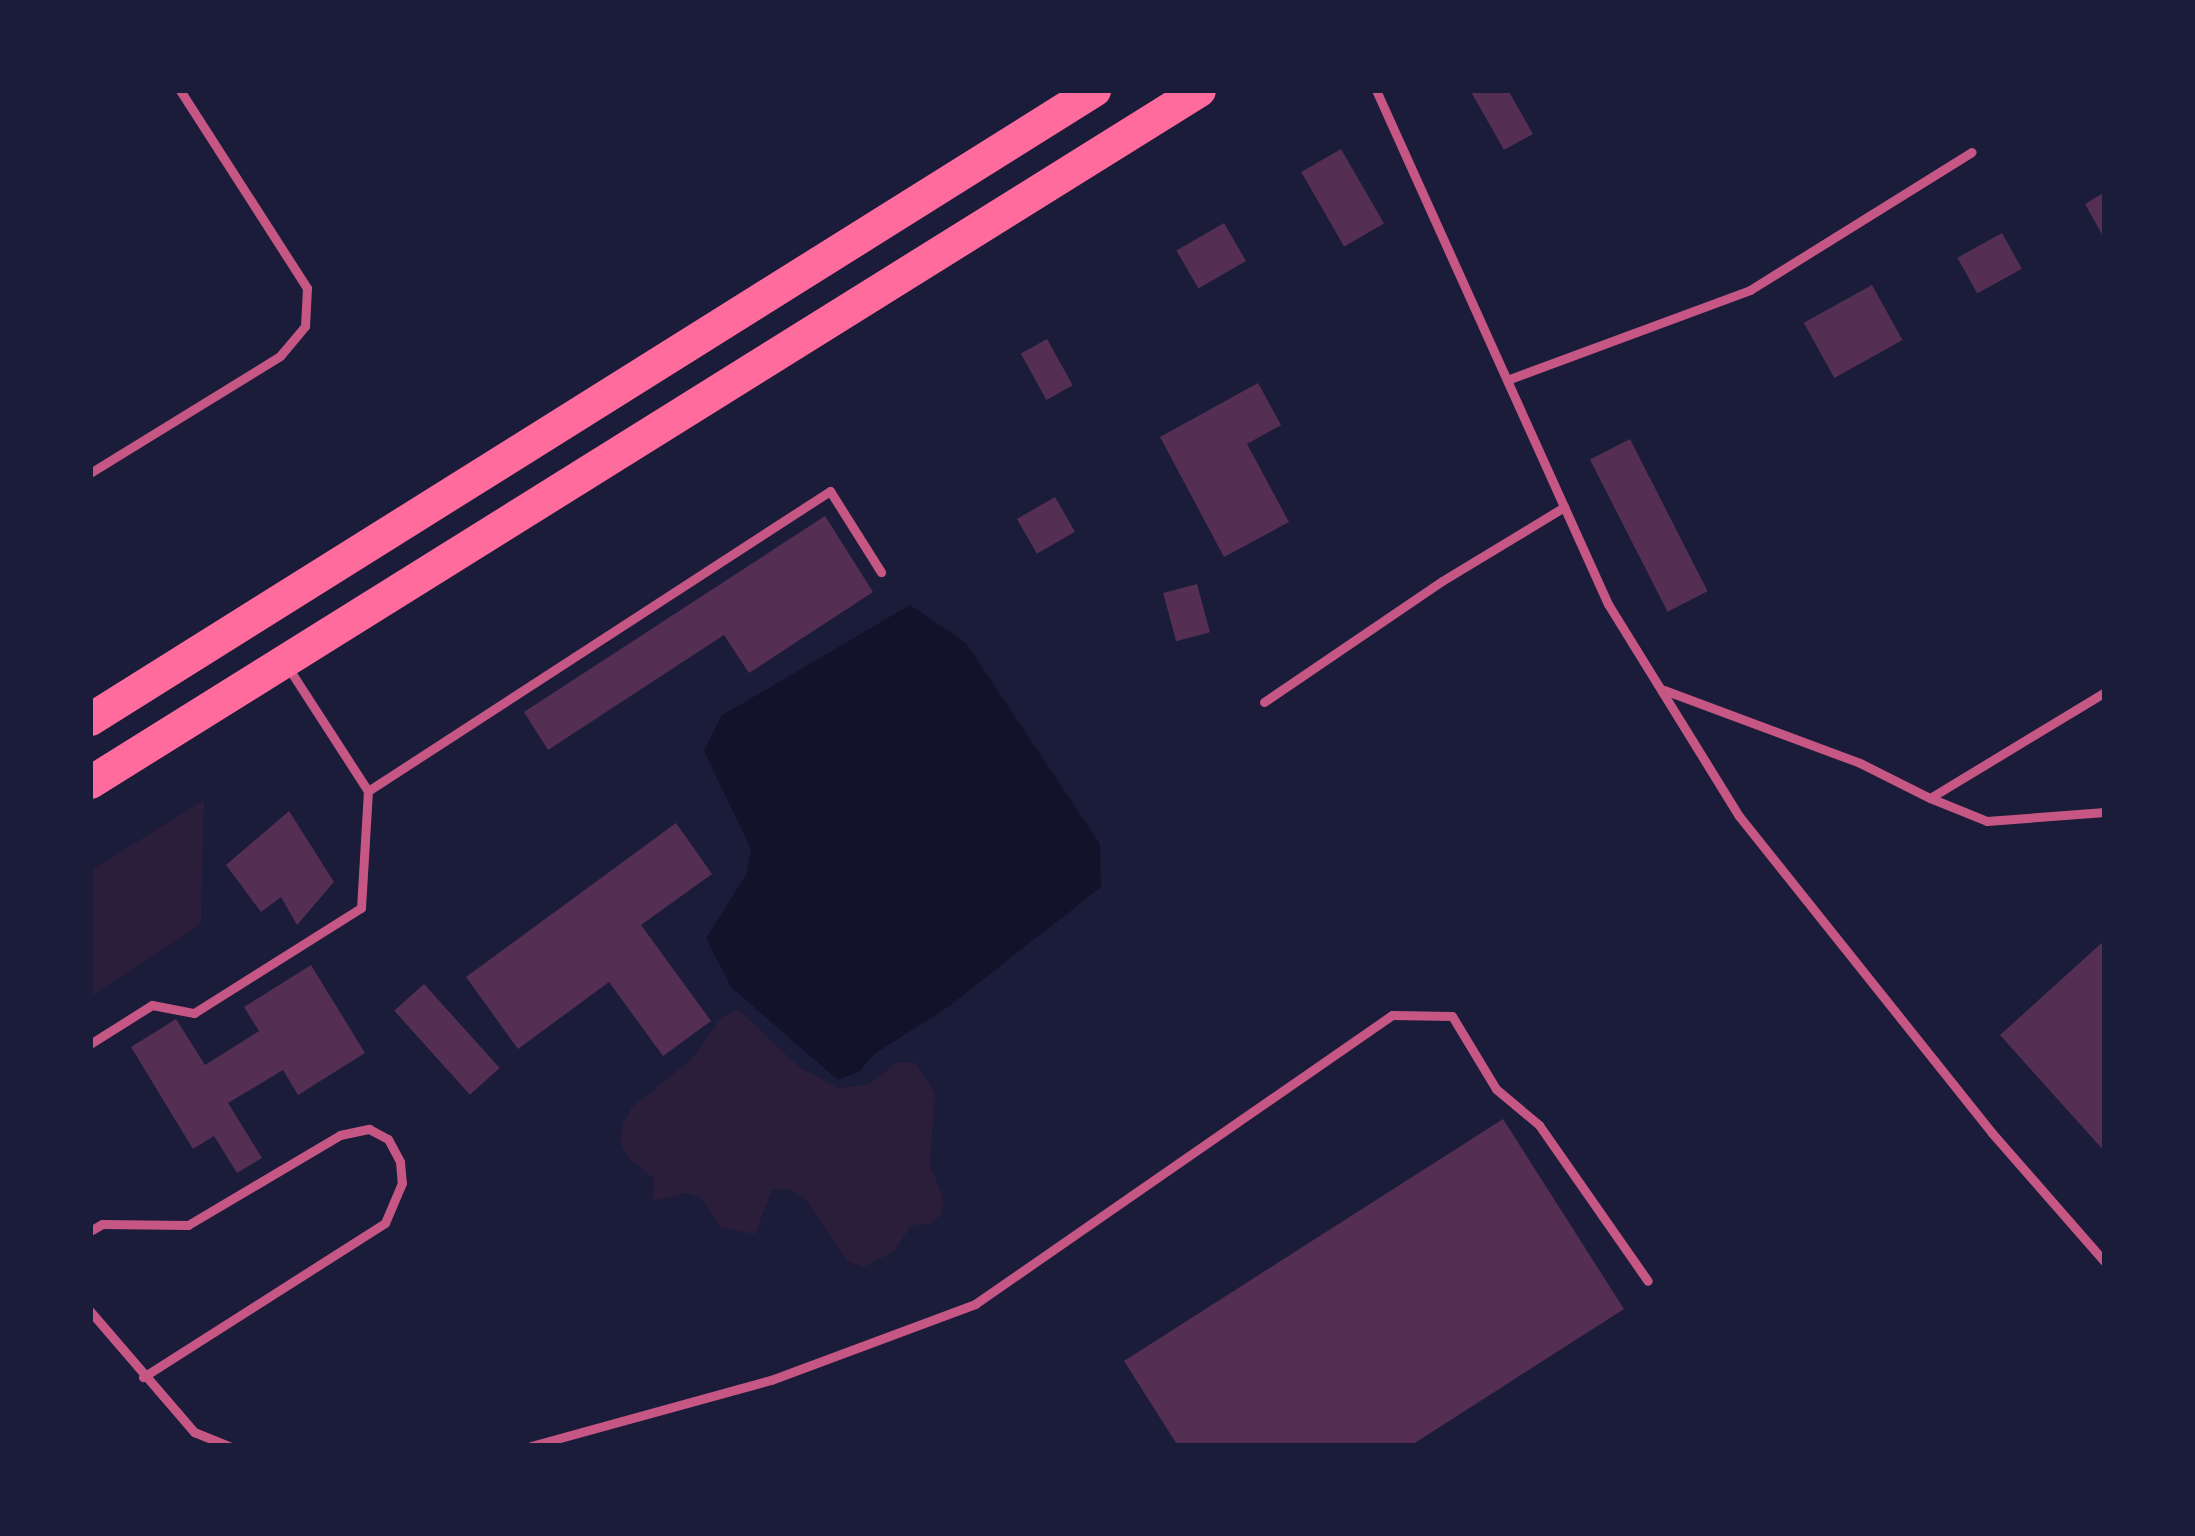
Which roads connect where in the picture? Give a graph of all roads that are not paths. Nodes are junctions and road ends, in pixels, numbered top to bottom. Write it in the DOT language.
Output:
graph roads {
  1 [pos="180,90"];
  2 [pos="1094,90"];
  3 [pos="1199,90"];
  4 [pos="1376,90"];
  5 [pos="1972,152"];
  6 [pos="1507,380"];
  7 [pos="90,473"];
  8 [pos="1564,507"];
  9 [pos="881,572"];
  10 [pos="284,661"];
  11 [pos="1660,689"];
  12 [pos="2105,692"];
  13 [pos="1264,702"];
  14 [pos="90,719"];
  15 [pos="90,782"];
  16 [pos="368,791"];
  17 [pos="1930,798"];
  18 [pos="2105,812"];
  19 [pos="90,1044"];
  20 [pos="90,1231"];
  21 [pos="2105,1262"];
  22 [pos="1648,1280"];
  23 [pos="90,1311"];
  24 [pos="143,1377"];
  25 [pos="229,1446"];
  26 [pos="531,1446"];
  1 -- 7 [label="lane"];
  2 -- 14 [label="highway"];
  3 -- 10 [label="highway"];
  4 -- 6 [label="lane"];
  5 -- 6 [label="lane"];
  6 -- 8 [label="lane"];
  8 -- 11 [label="lane"];
  8 -- 13 [label="lane"];
  9 -- 16 [label="lane"];
  10 -- 15 [label="highway"];
  10 -- 16 [label="lane"];
  11 -- 17 [label="lane"];
  11 -- 21 [label="lane"];
  12 -- 17 [label="lane"];
  16 -- 19 [label="lane"];
  17 -- 18 [label="lane"];
  20 -- 24 [label="lane"];
  22 -- 26 [label="lane"];
  23 -- 24 [label="lane"];
  24 -- 25 [label="lane"];
}
